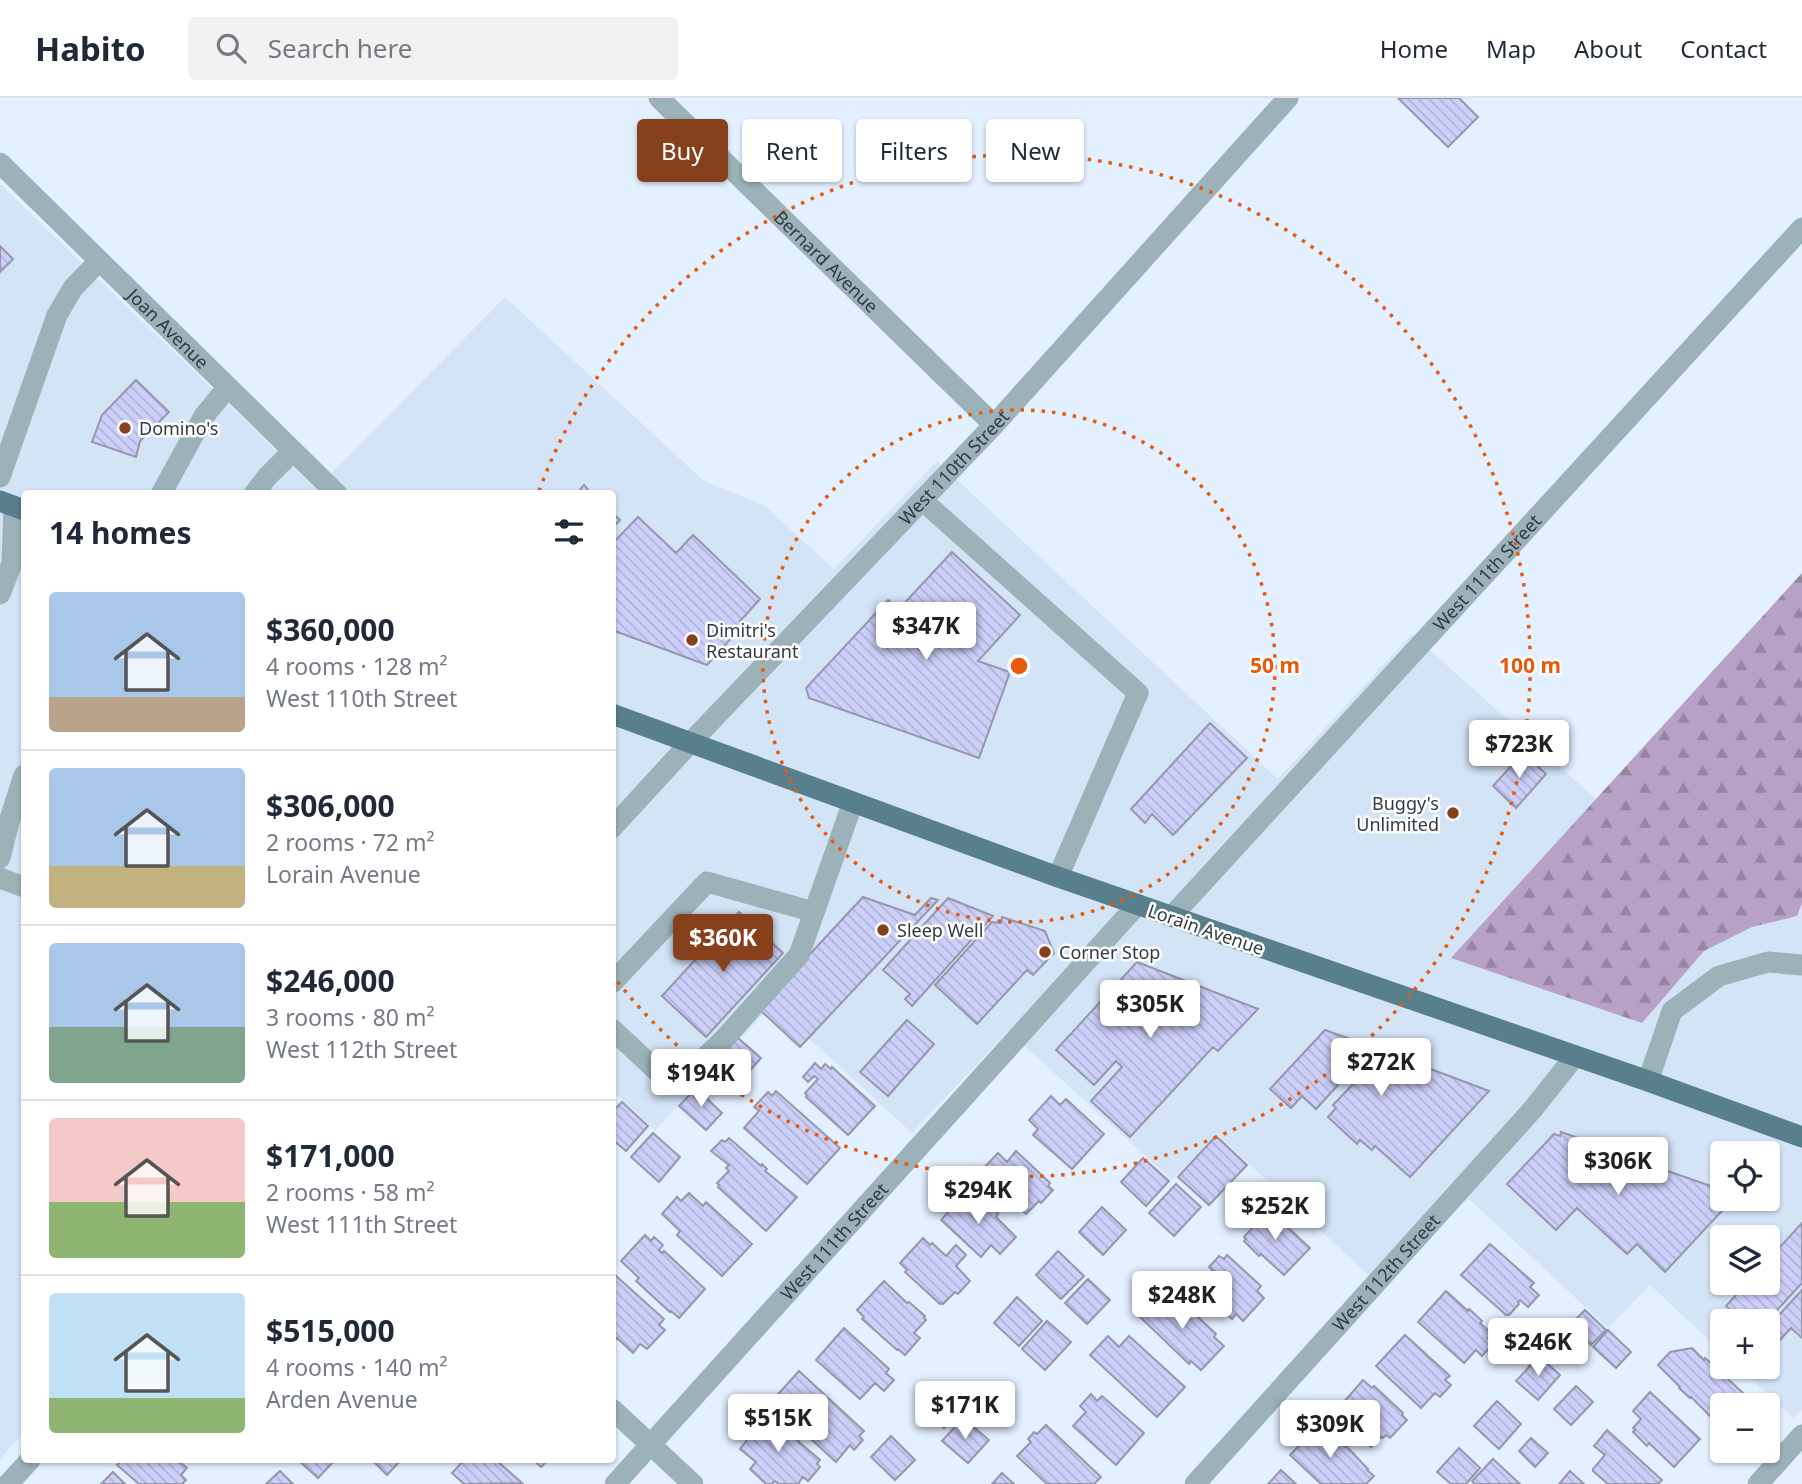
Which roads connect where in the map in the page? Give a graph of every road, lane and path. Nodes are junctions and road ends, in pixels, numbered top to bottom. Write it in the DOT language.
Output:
graph roads {
  1 [pos="659,98"];
  2 [pos="1288,98"];
  3 [pos="0,163"];
  4 [pos="1802,228"];
  5 [pos="99,261"];
  6 [pos="228,387"];
  7 [pos="994,425"];
  8 [pos="293,451"];
  9 [pos="0,477"];
  10 [pos="163,490"];
  11 [pos="257,490"];
  12 [pos="333,490"];
  13 [pos="922,500"];
  14 [pos="13,506"];
  15 [pos="0,594"];
  16 [pos="616,715"];
  17 [pos="691,742"];
  18 [pos="21,796"];
  19 [pos="853,802"];
  20 [pos="616,824"];
  21 [pos="17,825"];
  22 [pos="0,858"];
  23 [pos="1058,877"];
  24 [pos="0,878"];
  25 [pos="21,886"];
  26 [pos="1137,905"];
  27 [pos="814,912"];
  28 [pos="1172,916"];
  29 [pos="1802,965"];
  30 [pos="616,979"];
  31 [pos="616,1032"];
  32 [pos="1575,1056"];
  33 [pos="1648,1081"];
  34 [pos="1802,1137"];
  35 [pos="616,1413"];
  36 [pos="1802,1435"];
  37 [pos="651,1446"];
  38 [pos="27,1463"];
  39 [pos="8,1484"];
  40 [pos="615,1484"];
  41 [pos="693,1484"];
  42 [pos="1195,1484"];
  43 [pos="1758,1484"];
  1 -- 7 [label="street, Bernard Avenue"];
  2 -- 7 [label="street, West 110th Street"];
  3 -- 5 [label="street, Joan Avenue"];
  4 -- 28 [label="street, West 111th Street"];
  5 -- 6 [label="street, Joan Avenue"];
  5 -- 9 [label="street"];
  6 -- 8 [label="street, Joan Avenue"];
  6 -- 10 [label="street"];
  7 -- 13 [label="street, West 110th Street"];
  8 -- 11 [label="street"];
  8 -- 12 [label="street, Joan Avenue"];
  13 -- 17 [label="street, West 110th Street"];
  13 -- 23 [label="street"];
  14 -- 15 [label="street"];
  16 -- 17 [label="main road, Lorain Avenue"];
  17 -- 19 [label="main road, Lorain Avenue"];
  17 -- 20 [label="street, West 110th Street"];
  18 -- 21 [label="street"];
  19 -- 23 [label="main road, Lorain Avenue"];
  19 -- 27 [label="street"];
  21 -- 22 [label="street"];
  23 -- 26 [label="main road, Lorain Avenue"];
  24 -- 25 [label="street"];
  26 -- 28 [label="main road, Lorain Avenue"];
  26 -- 37 [label="street, West 111th Street"];
  27 -- 30 [label="street"];
  27 -- 31 [label="street"];
  28 -- 32 [label="main road, Lorain Avenue"];
  29 -- 33 [label="street"];
  32 -- 33 [label="main road, Lorain Avenue"];
  32 -- 42 [label="street, West 112th Street"];
  33 -- 34 [label="main road, Lorain Avenue"];
  35 -- 37 [label="street"];
  36 -- 43 [label="street"];
  37 -- 40 [label="street, West 111th Street"];
  37 -- 41 [label="street"];
  38 -- 39 [label="street"];
}
